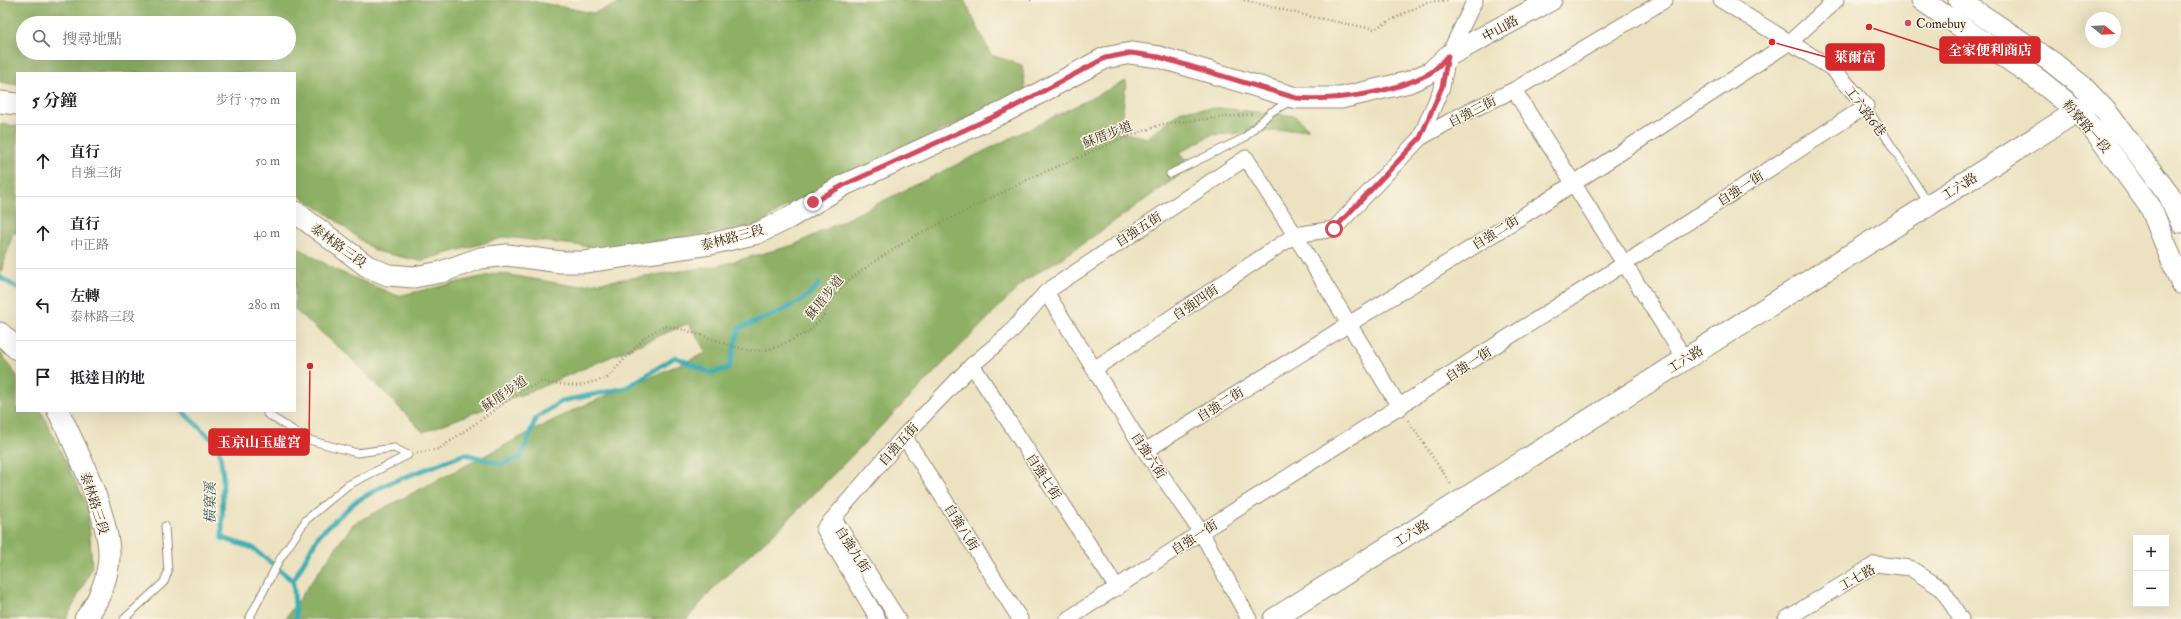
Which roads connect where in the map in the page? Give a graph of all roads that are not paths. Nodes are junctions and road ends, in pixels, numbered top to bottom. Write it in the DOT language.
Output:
graph roads {
  1 [pos="1476,0"];
  2 [pos="1551,0"];
  3 [pos="1665,0"];
  4 [pos="1722,0"];
  5 [pos="1836,0"];
  6 [pos="1922,0"];
  7 [pos="1959,0"];
  8 [pos="1790,42"];
  9 [pos="1448,56"];
  10 [pos="1514,90"];
  11 [pos="1296,98"];
  12 [pos="2095,100"];
  13 [pos="0,102"];
  14 [pos="16,104"];
  15 [pos="1866,106"];
  16 [pos="2077,111"];
  17 [pos="1420,138"];
  18 [pos="1170,174"];
  19 [pos="1573,183"];
  20 [pos="1930,205"];
  21 [pos="296,213"];
  22 [pos="2181,222"];
  23 [pos="1296,235"];
  24 [pos="1624,264"];
  25 [pos="2179,271"];
  26 [pos="1046,292"];
  27 [pos="1349,323"];
  28 [pos="0,333"];
  29 [pos="16,348"];
  30 [pos="1685,359"];
  31 [pos="972,365"];
  32 [pos="1094,369"];
  33 [pos="1400,408"];
  34 [pos="58,412"];
  35 [pos="267,414"];
  36 [pos="904,436"];
  37 [pos="1145,451"];
  38 [pos="834,519"];
  39 [pos="165,526"];
  40 [pos="1201,532"];
  41 [pos="1117,588"];
  42 [pos="85,619"];
  43 [pos="124,619"];
  44 [pos="249,619"];
  45 [pos="878,619"];
  46 [pos="898,619"];
  47 [pos="1020,619"];
  48 [pos="1068,619"];
  49 [pos="1250,619"];
  50 [pos="1274,619"];
  51 [pos="1786,619"];
  52 [pos="1961,619"];
  1 -- 9 [label="street"];
  2 -- 9 [label="main road, 中山路"];
  3 -- 10 [label="street, 自強三街"];
  4 -- 8 [label="street, 工六路6巷"];
  5 -- 8 [label="street, 自強二街"];
  6 -- 16 [label="main road, 粉寮路一段"];
  7 -- 12 [label="main road, 粉寮路一段"];
  8 -- 15 [label="street, 工六路6巷"];
  8 -- 19 [label="street, 自強二街"];
  9 -- 11 [label="main road, 泰林路三段"];
  9 -- 17 [label="street"];
  10 -- 17 [label="street, 自強三街"];
  10 -- 19 [label="street"];
  11 -- 18 [label="lane"];
  11 -- 21 [label="main road, 泰林路三段"];
  12 -- 16 [label="main road, 工六路"];
  12 -- 22 [label="main road, 粉寮路一段"];
  13 -- 14 [label="main road"];
  15 -- 20 [label="lane, 工六路6巷"];
  15 -- 24 [label="street, 自強一街"];
  16 -- 20 [label="main road, 工六路"];
  16 -- 25 [label="main road, 粉寮路一段"];
  17 -- 23 [label="street, 自強三街"];
  19 -- 24 [label="street"];
  19 -- 27 [label="street, 自強二街"];
  20 -- 30 [label="main road, 工六路"];
  23 -- 26 [label="street, 自強五街"];
  23 -- 27 [label="street, 自強五街"];
  23 -- 32 [label="street, 自強四街"];
  24 -- 30 [label="street"];
  24 -- 33 [label="street, 自強一街"];
  26 -- 31 [label="street, 自強五街"];
  26 -- 32 [label="street, 自強六街"];
  27 -- 33 [label="street, 自強五街"];
  27 -- 37 [label="street, 自強二街"];
  28 -- 29 [label="main road"];
  30 -- 50 [label="main road, 工六路"];
  31 -- 36 [label="street, 自強五街"];
  31 -- 41 [label="street, 自強七街"];
  32 -- 37 [label="street, 自強六街"];
  33 -- 40 [label="street, 自強一街"];
  34 -- 42 [label="main road, 泰林路三段"];
  35 -- 44 [label="lane"];
  36 -- 38 [label="street, 自強五街"];
  36 -- 47 [label="street, 自強八街"];
  37 -- 40 [label="street, 自強六街"];
  38 -- 45 [label="street, 自強九街"];
  38 -- 46 [label="street, 自強九街"];
  39 -- 43 [label="lane"];
  40 -- 41 [label="street, 自強一街"];
  40 -- 49 [label="street, 自強六街"];
  41 -- 48 [label="street, 自強一街"];
  51 -- 52 [label="street, 工七路"];
}
